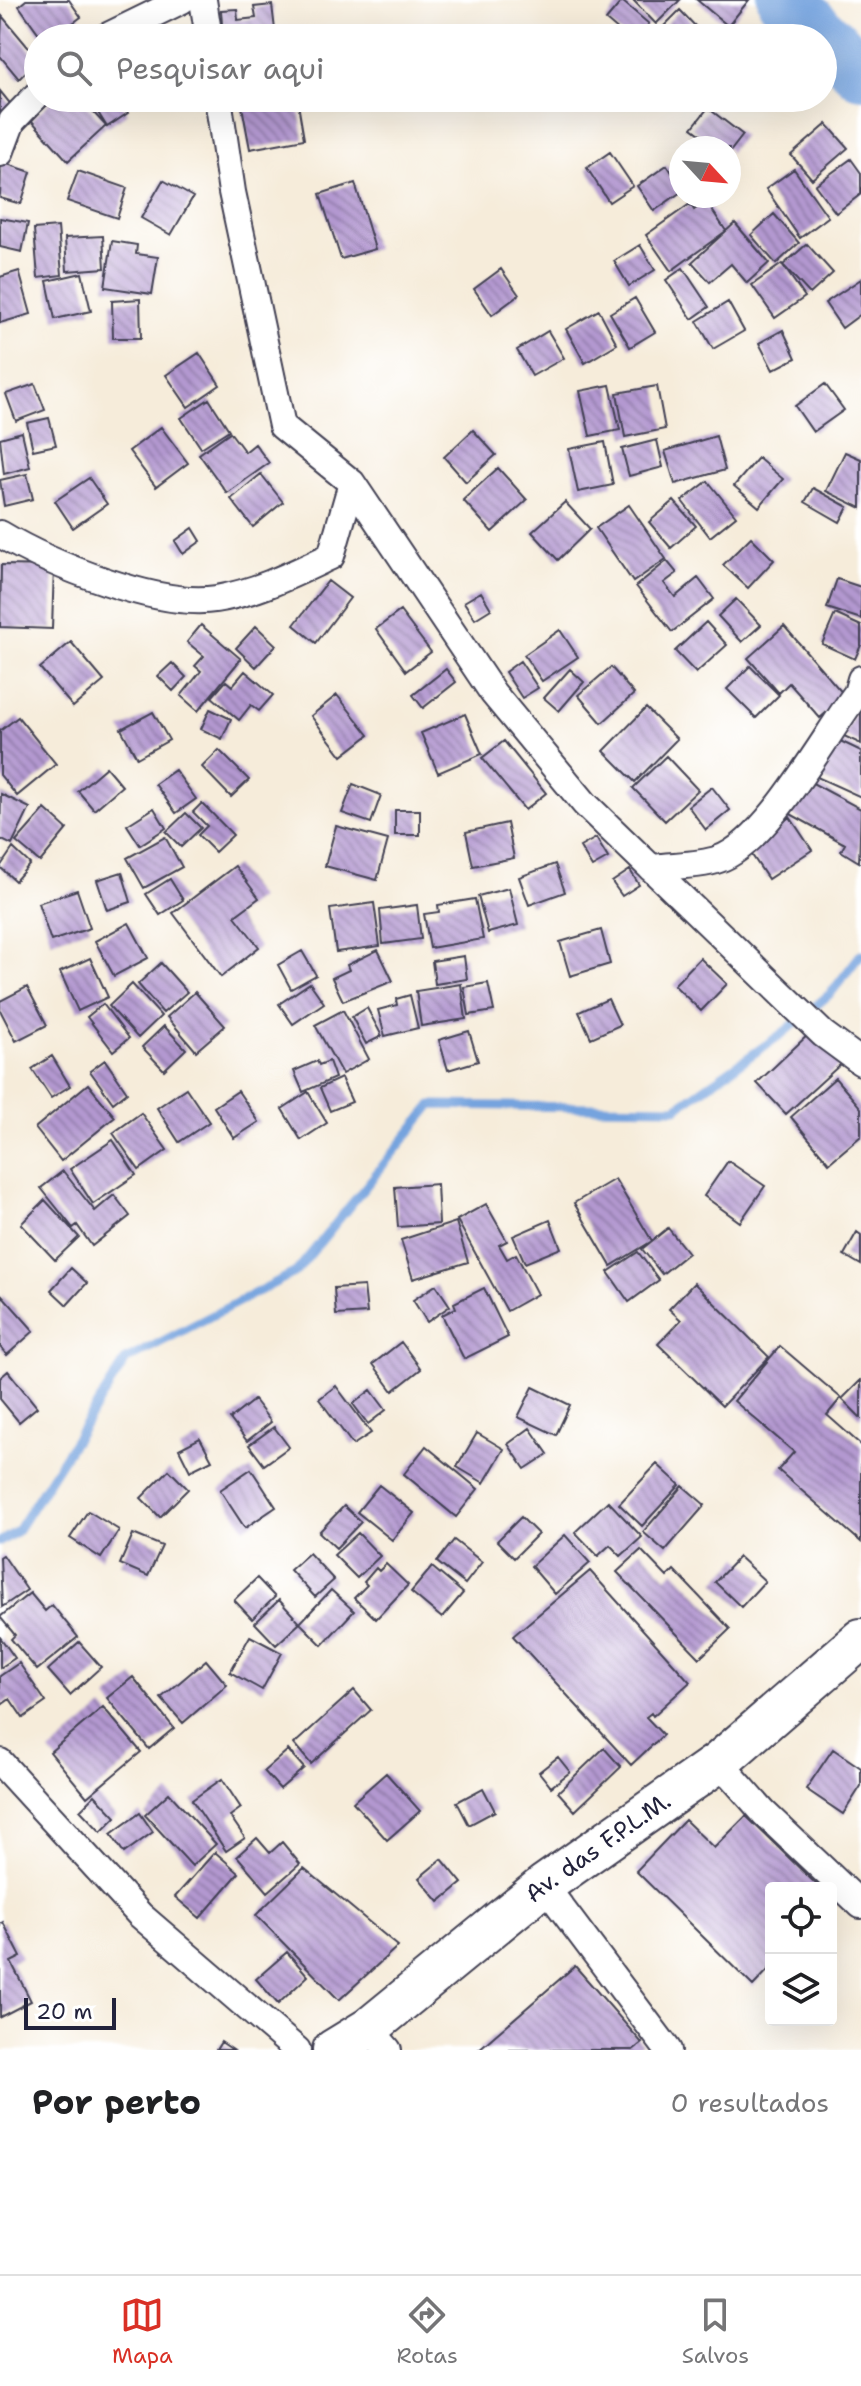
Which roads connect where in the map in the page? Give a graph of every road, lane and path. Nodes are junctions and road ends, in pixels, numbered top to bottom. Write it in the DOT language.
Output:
graph roads {
  1 [pos="182,0"];
  2 [pos="203,0"];
  3 [pos="133,24"];
  4 [pos="207,24"];
  5 [pos="24,109"];
  6 [pos="220,112"];
  7 [pos="0,153"];
  8 [pos="352,483"];
  9 [pos="0,534"];
  10 [pos="861,679"];
  11 [pos="651,868"];
  12 [pos="861,1062"];
  13 [pos="861,1639"];
  14 [pos="0,1762"];
  15 [pos="719,1762"];
  16 [pos="544,1885"];
  17 [pos="861,1905"];
  18 [pos="379,2039"];
  19 [pos="297,2050"];
  20 [pos="333,2050"];
  21 [pos="668,2050"];
  1 -- 3 [label="street"];
  2 -- 4 [label="street"];
  5 -- 7 [label="street"];
  6 -- 8 [label="street"];
  8 -- 9 [label="street"];
  8 -- 11 [label="street"];
  10 -- 11 [label="street"];
  11 -- 12 [label="street"];
  13 -- 15 [label="main road, Av. das F.P.L.M."];
  14 -- 19 [label="street"];
  15 -- 16 [label="main road, Av. das F.P.L.M."];
  15 -- 17 [label="street"];
  16 -- 18 [label="main road, Av. das F.P.L.M."];
  16 -- 21 [label="street"];
  18 -- 20 [label="main road, Av. das F.P.L.M."];
}
